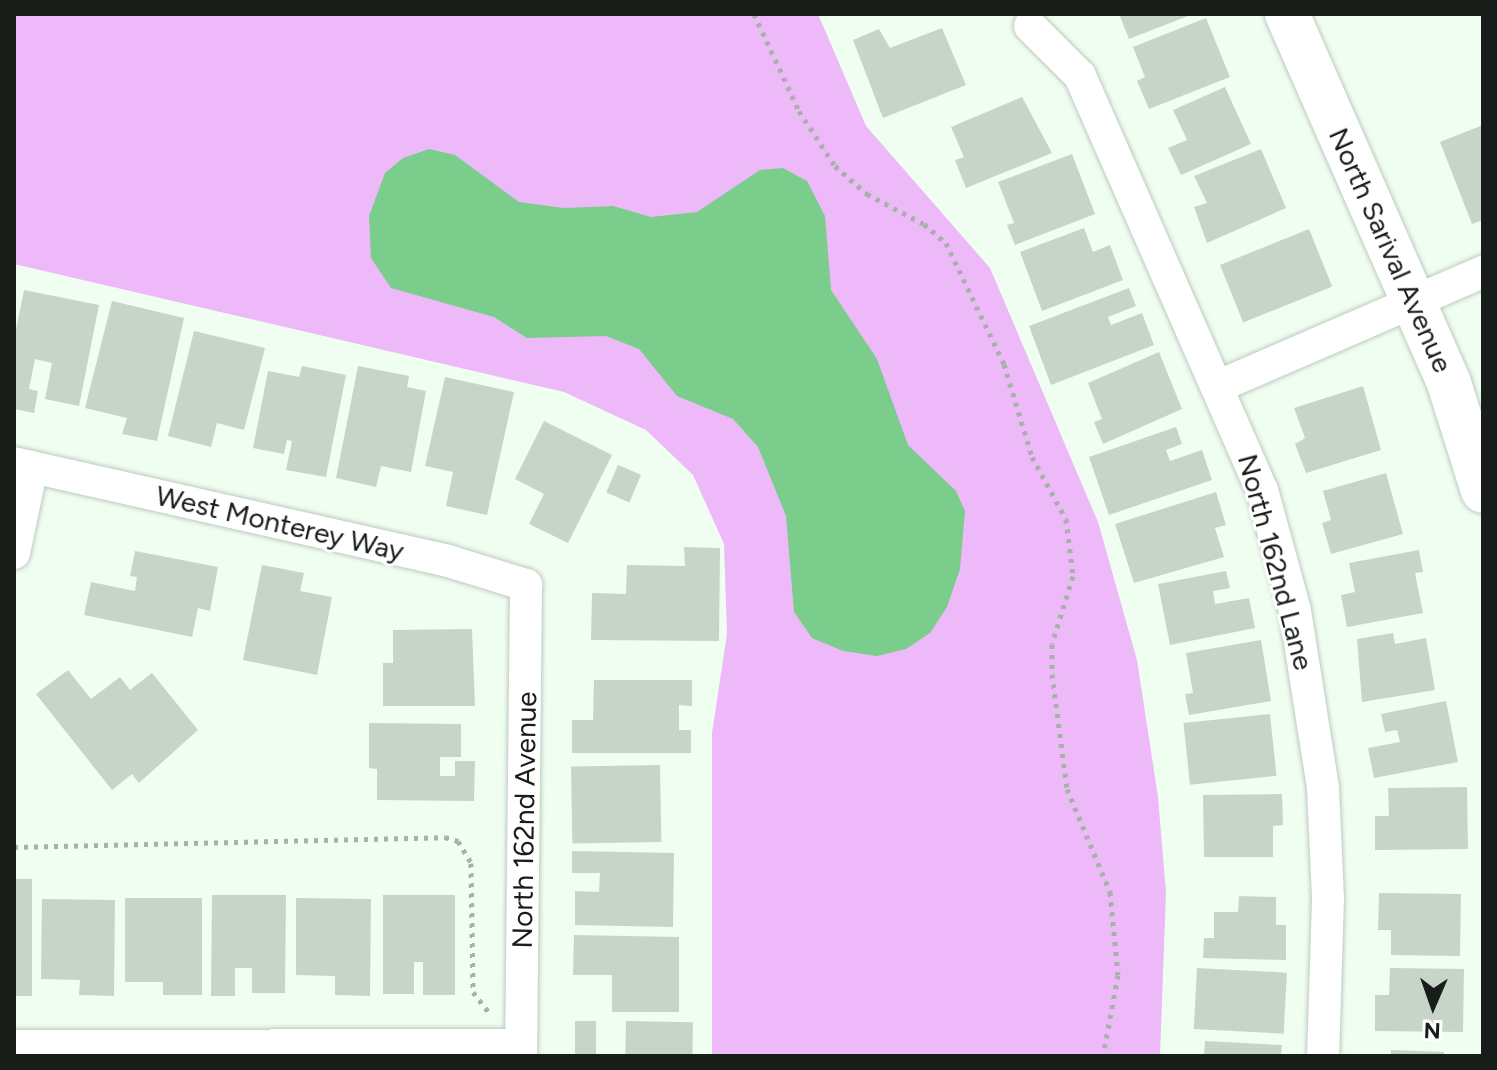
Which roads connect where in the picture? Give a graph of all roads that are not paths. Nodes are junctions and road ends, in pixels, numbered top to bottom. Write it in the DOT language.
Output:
graph roads {
  1 [pos="1287,14"];
  2 [pos="1030,26"];
  3 [pos="1483,272"];
  4 [pos="1415,301"];
  5 [pos="1219,386"];
  6 [pos="23,465"];
  7 [pos="1483,491"];
  8 [pos="14,553"];
  9 [pos="526,585"];
  10 [pos="14,1046"];
  11 [pos="511,1048"];
  12 [pos="1323,1056"];
  1 -- 4 [label="street, North Sarival Avenue"];
  2 -- 5 [label="street, North 162nd Lane"];
  3 -- 4 [label="street"];
  4 -- 5 [label="street"];
  4 -- 7 [label="street, North Sarival Avenue"];
  5 -- 12 [label="street, North 162nd Lane"];
  6 -- 8 [label="street, West Monterey Way"];
  6 -- 9 [label="street, West Monterey Way"];
  9 -- 11 [label="street, North 162nd Avenue"];
  10 -- 11 [label="street"];
}
